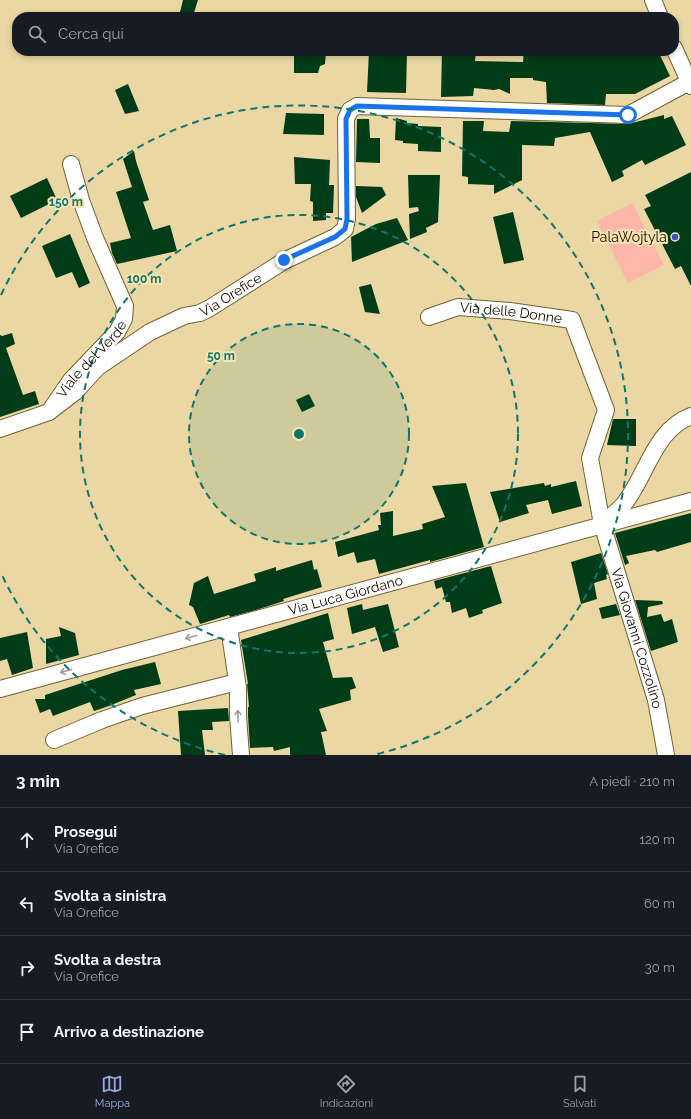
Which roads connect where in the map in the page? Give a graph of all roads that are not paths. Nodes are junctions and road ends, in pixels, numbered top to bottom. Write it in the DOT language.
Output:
graph roads {
  1 [pos="653,0"];
  2 [pos="658,12"];
  3 [pos="678,56"];
  4 [pos="690,83"];
  5 [pos="71,164"];
  6 [pos="429,317"];
  7 [pos="49,412"];
  8 [pos="691,416"];
  9 [pos="0,429"];
  10 [pos="691,500"];
  11 [pos="602,524"];
  12 [pos="229,627"];
  13 [pos="237,682"];
  14 [pos="0,689"];
  15 [pos="54,740"];
  16 [pos="241,755"];
  17 [pos="666,755"];
  1 -- 2 [label="street"];
  3 -- 4 [label="street"];
  4 -- 7 [label="street, Via Orefice"];
  5 -- 7 [label="street, Viale del Verde"];
  6 -- 11 [label="street, Via delle Donne"];
  7 -- 9 [label="street, Viale del Verde"];
  8 -- 11 [label="street"];
  10 -- 11 [label="street, Via Luca Giordano"];
  11 -- 12 [label="street, Via Luca Giordano"];
  11 -- 17 [label="street, Via Giovanni Cozzolino"];
  12 -- 13 [label="street"];
  12 -- 14 [label="street, Via Luca Giordano, one-way"];
  13 -- 15 [label="street"];
  16 -- 13 [label="street, one-way"];
}
